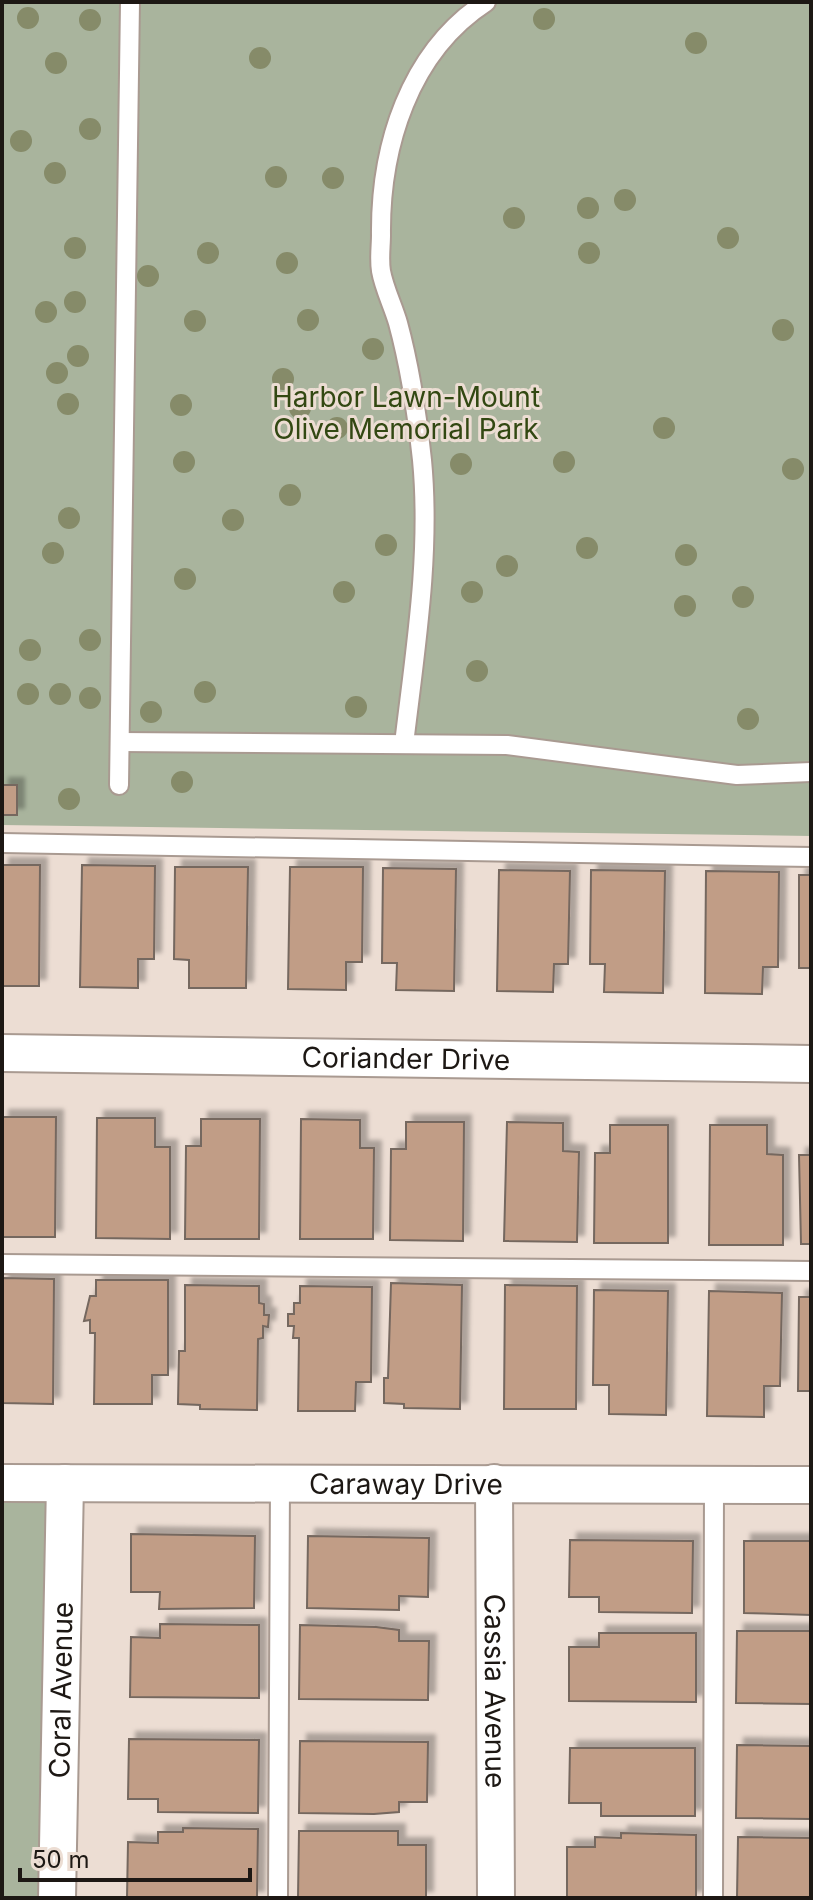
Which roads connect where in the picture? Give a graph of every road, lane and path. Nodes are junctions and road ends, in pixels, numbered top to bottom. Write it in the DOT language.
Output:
graph roads {
  1 [pos="130,2"];
  2 [pos="486,2"];
  3 [pos="120,742"];
  4 [pos="404,744"];
  5 [pos="811,772"];
  6 [pos="119,785"];
  7 [pos="2,843"];
  8 [pos="811,857"];
  9 [pos="2,1053"];
  10 [pos="811,1064"];
  11 [pos="2,1264"];
  12 [pos="811,1271"];
  13 [pos="2,1483"];
  14 [pos="65,1483"];
  15 [pos="280,1483"];
  16 [pos="494,1483"];
  17 [pos="714,1484"];
  18 [pos="811,1485"];
  19 [pos="57,1898"];
  20 [pos="278,1898"];
  21 [pos="496,1898"];
  22 [pos="713,1898"];
  1 -- 3 [label="lane"];
  2 -- 4 [label="lane"];
  3 -- 4 [label="lane"];
  3 -- 6 [label="lane"];
  4 -- 5 [label="lane"];
  7 -- 8 [label="lane"];
  9 -- 10 [label="street, Coriander Drive"];
  11 -- 12 [label="lane"];
  13 -- 14 [label="street, Caraway Drive"];
  14 -- 15 [label="street, Caraway Drive"];
  14 -- 19 [label="street, Coral Avenue"];
  15 -- 16 [label="street, Caraway Drive"];
  15 -- 20 [label="lane"];
  16 -- 17 [label="street, Caraway Drive"];
  16 -- 21 [label="street, Cassia Avenue"];
  17 -- 18 [label="street, Caraway Drive"];
  17 -- 22 [label="lane"];
}
